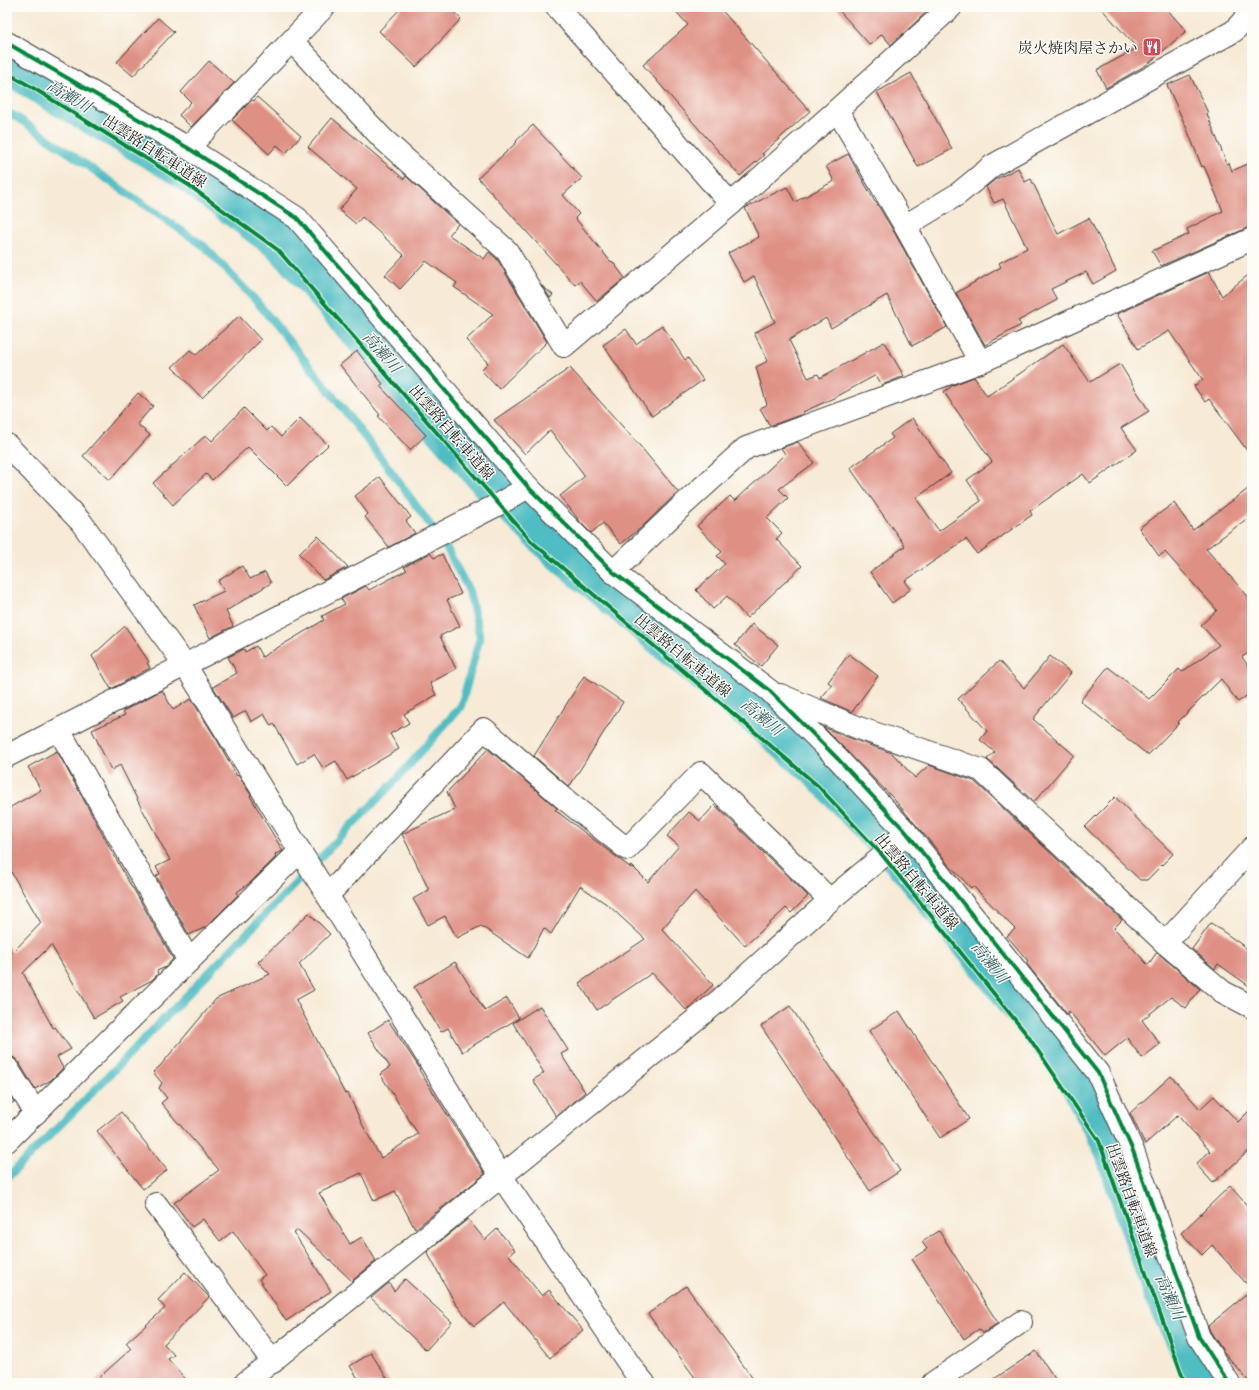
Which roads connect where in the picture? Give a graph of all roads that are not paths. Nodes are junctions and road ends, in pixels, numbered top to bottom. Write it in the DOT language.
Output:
graph roads {
  1 [pos="324,7"];
  2 [pos="557,7"];
  3 [pos="951,7"];
  4 [pos="1252,11"];
  5 [pos="292,41"];
  6 [pos="7,43"];
  7 [pos="838,110"];
  8 [pos="188,148"];
  9 [pos="731,204"];
  10 [pos="905,226"];
  11 [pos="1252,239"];
  12 [pos="980,362"];
  13 [pos="7,445"];
  14 [pos="528,487"];
  15 [pos="613,572"];
  16 [pos="185,665"];
  17 [pos="770,691"];
  18 [pos="59,730"];
  19 [pos="7,756"];
  20 [pos="906,832"];
  21 [pos="1252,848"];
  22 [pos="300,850"];
  23 [pos="328,895"];
  24 [pos="830,900"];
  25 [pos="1165,943"];
  26 [pos="189,961"];
  27 [pos="1252,1007"];
  28 [pos="7,1068"];
  29 [pos="36,1113"];
  30 [pos="7,1141"];
  31 [pos="501,1176"];
  32 [pos="156,1204"];
  33 [pos="1021,1322"];
  34 [pos="273,1362"];
  35 [pos="245,1383"];
  36 [pos="644,1383"];
  37 [pos="933,1383"];
  38 [pos="1229,1383"];
  1 -- 5 [label="street"];
  2 -- 9 [label="street"];
  3 -- 7 [label="street"];
  4 -- 10 [label="street"];
  5 -- 8 [label="street"];
  5 -- 9 [label="street"];
  6 -- 8 [label="street"];
  7 -- 9 [label="street"];
  7 -- 10 [label="street"];
  8 -- 14 [label="street"];
  10 -- 12 [label="street"];
  11 -- 12 [label="street"];
  12 -- 15 [label="street"];
  13 -- 16 [label="street"];
  14 -- 15 [label="street"];
  14 -- 16 [label="street"];
  15 -- 17 [label="street"];
  16 -- 18 [label="street"];
  16 -- 22 [label="street"];
  17 -- 20 [label="street"];
  17 -- 25 [label="street"];
  18 -- 19 [label="street"];
  18 -- 26 [label="street"];
  20 -- 24 [label="street"];
  20 -- 38 [label="street"];
  21 -- 25 [label="street"];
  22 -- 23 [label="street"];
  22 -- 26 [label="street"];
  23 -- 24 [label="street"];
  23 -- 31 [label="street"];
  24 -- 31 [label="street"];
  25 -- 27 [label="street"];
  26 -- 29 [label="street"];
  28 -- 29 [label="street"];
  29 -- 30 [label="street"];
  31 -- 34 [label="street"];
  31 -- 36 [label="street"];
  32 -- 34 [label="street"];
  33 -- 37 [label="street"];
  34 -- 35 [label="street"];
}
